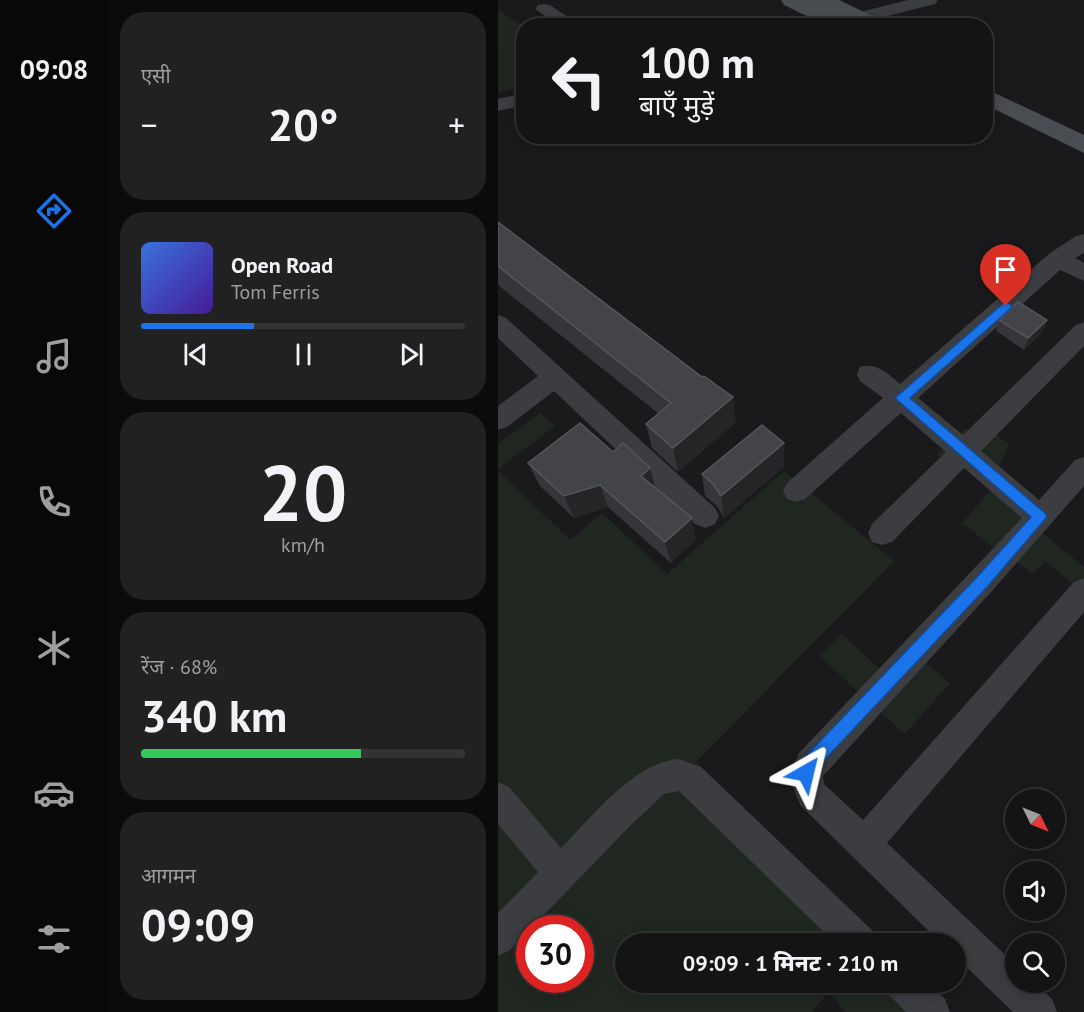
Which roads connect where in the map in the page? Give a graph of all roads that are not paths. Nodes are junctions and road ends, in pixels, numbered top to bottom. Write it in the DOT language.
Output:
graph roads {
  1 [pos="792,0"];
  2 [pos="822,0"];
  3 [pos="929,0"];
  4 [pos="544,9"];
  5 [pos="559,18"];
  6 [pos="836,18"];
  7 [pos="842,18"];
  8 [pos="866,18"];
  9 [pos="993,82"];
  10 [pos="993,100"];
  11 [pos="516,101"];
  12 [pos="498,105"];
  13 [pos="1084,127"];
  14 [pos="1084,146"];
  15 [pos="1084,242"];
  16 [pos="1058,260"];
  17 [pos="1084,273"];
  18 [pos="498,324"];
  19 [pos="1084,331"];
  20 [pos="869,374"];
  21 [pos="555,376"];
  22 [pos="901,398"];
  23 [pos="498,420"];
  24 [pos="963,452"];
  25 [pos="1084,468"];
  26 [pos="796,491"];
  27 [pos="705,516"];
  28 [pos="1040,517"];
  29 [pos="882,532"];
  30 [pos="1084,591"];
  31 [pos="498,798"];
  32 [pos="864,844"];
  33 [pos="561,873"];
  34 [pos="851,933"];
  35 [pos="498,938"];
  36 [pos="913,993"];
  37 [pos="932,1012"];
  38 [pos="1039,1012"];
  1 -- 6 [label="street"];
  2 -- 7 [label="street"];
  3 -- 8 [label="street"];
  4 -- 5 [label="street"];
  9 -- 13 [label="street"];
  10 -- 14 [label="street"];
  11 -- 12 [label="street"];
  15 -- 16 [label="street"];
  16 -- 17 [label="street"];
  16 -- 22 [label="street"];
  18 -- 21 [label="street"];
  19 -- 24 [label="street"];
  20 -- 22 [label="street"];
  21 -- 23 [label="street"];
  21 -- 27 [label="street"];
  22 -- 24 [label="street"];
  22 -- 26 [label="street"];
  24 -- 28 [label="street"];
  24 -- 29 [label="street"];
  25 -- 28 [label="street"];
  28 -- 32 [label="street"];
  30 -- 32 [label="street"];
  31 -- 33 [label="street"];
  32 -- 38 [label="street"];
  33 -- 34 [label="street"];
  33 -- 35 [label="street"];
  36 -- 37 [label="street"];
}
